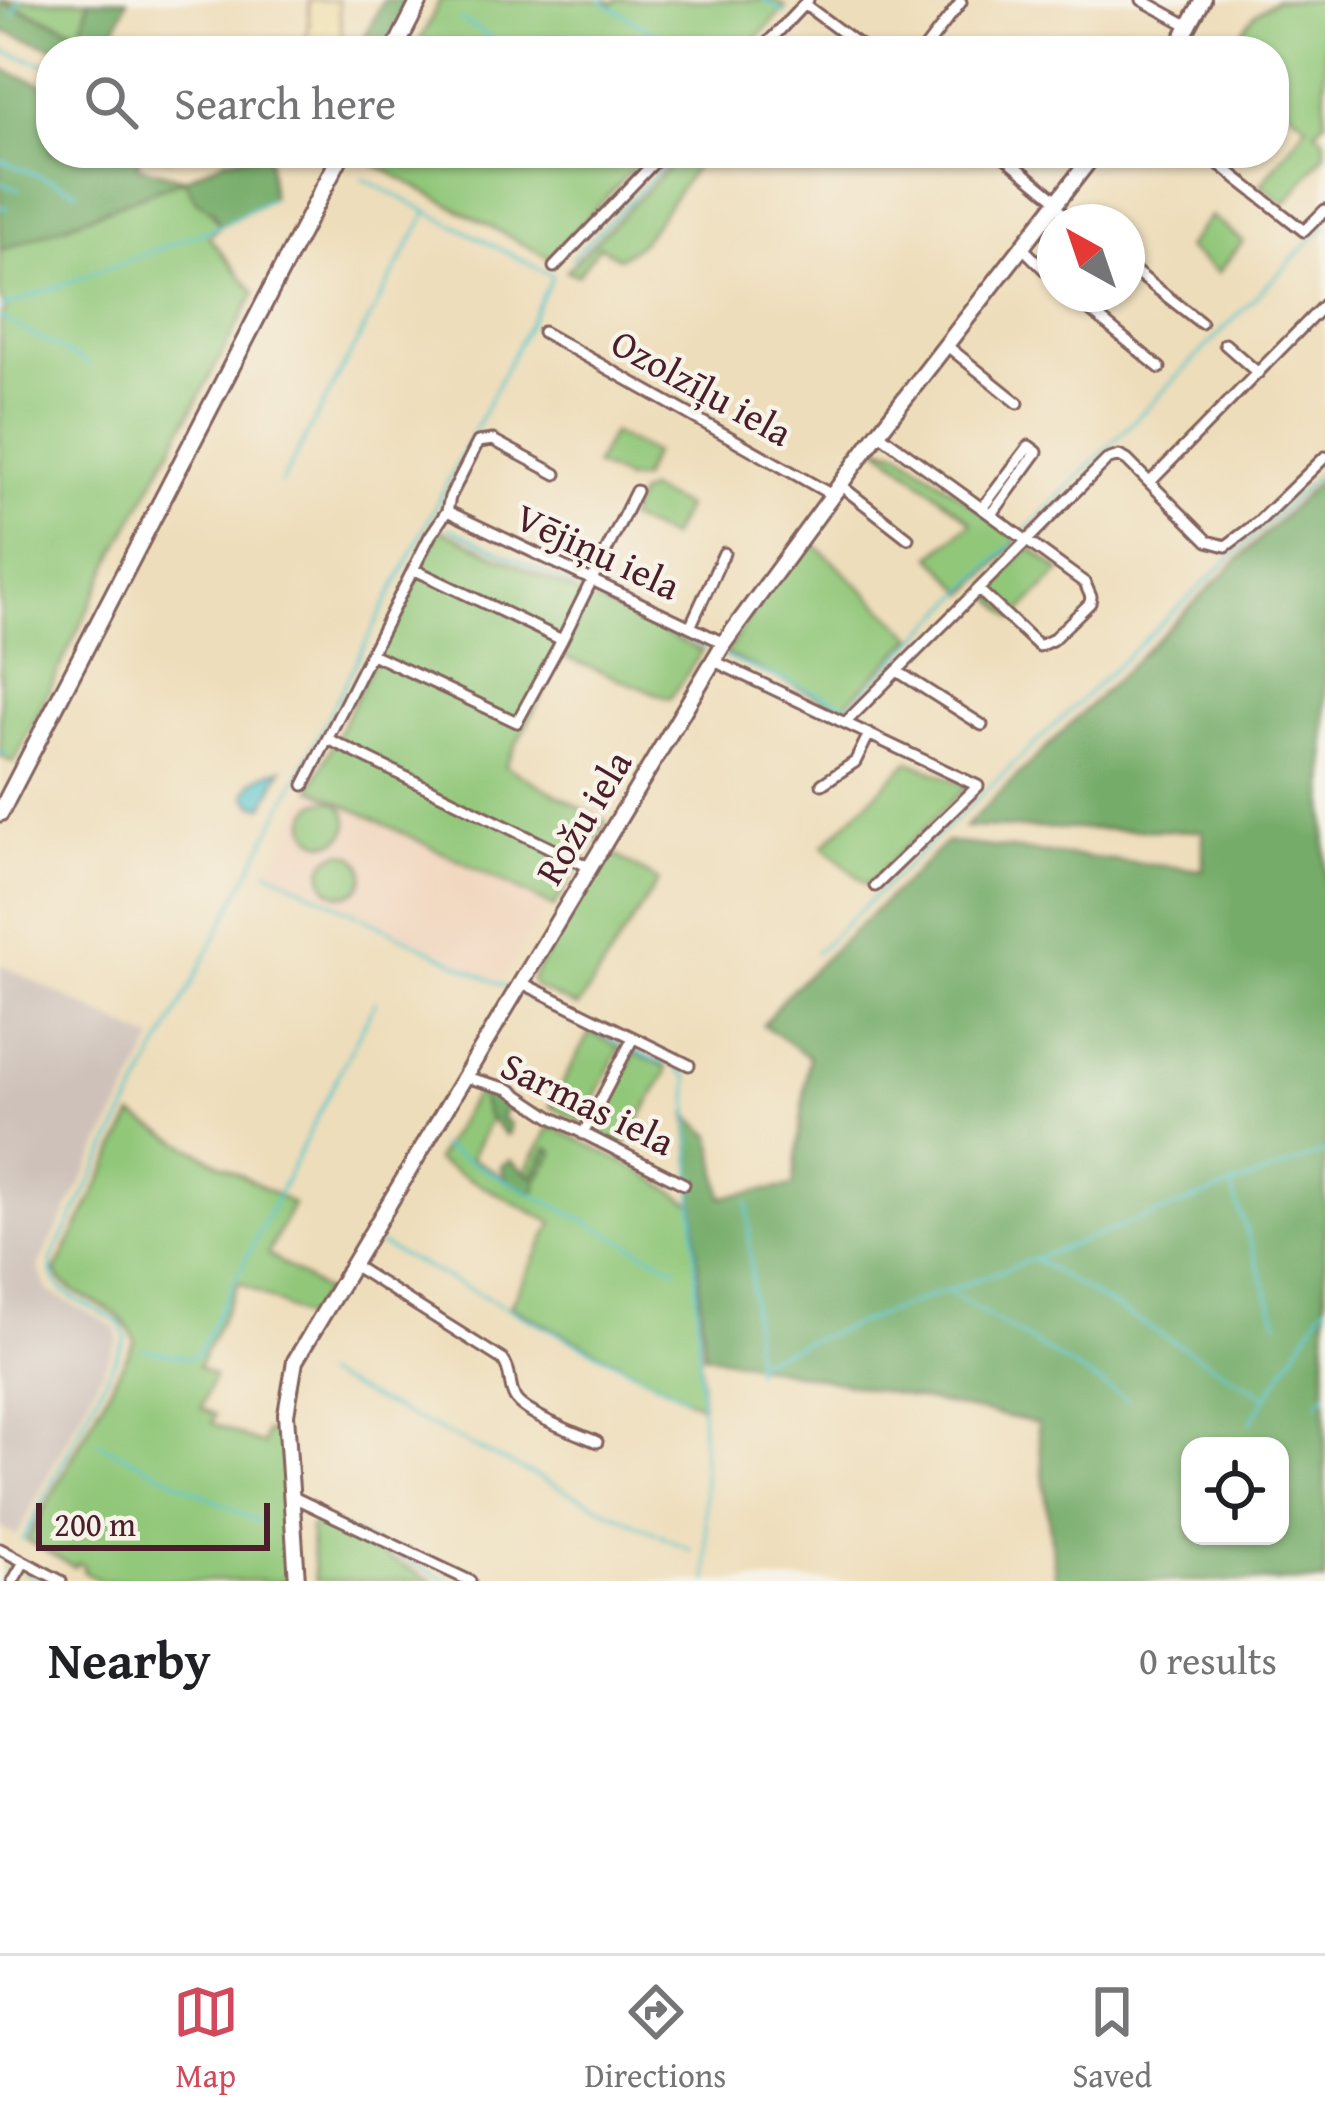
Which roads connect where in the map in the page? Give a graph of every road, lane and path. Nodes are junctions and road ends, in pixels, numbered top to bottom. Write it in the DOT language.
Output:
graph roads {
  1 [pos="420,0"];
  2 [pos="1142,0"];
  3 [pos="1203,0"];
  4 [pos="806,2"];
  5 [pos="961,2"];
  6 [pos="1191,27"];
  7 [pos="402,36"];
  8 [pos="774,36"];
  9 [pos="848,36"];
  10 [pos="935,36"];
  11 [pos="1185,36"];
  12 [pos="334,168"];
  13 [pos="649,168"];
  14 [pos="1017,168"];
  15 [pos="1083,168"];
  16 [pos="1224,168"];
  17 [pos="1056,203"];
  18 [pos="1325,210"];
  19 [pos="1021,246"];
  20 [pos="1037,262"];
  21 [pos="554,267"];
  22 [pos="1145,279"];
  23 [pos="1325,304"];
  24 [pos="1092,312"];
  25 [pos="1201,323"];
  26 [pos="543,332"];
  27 [pos="1225,344"];
  28 [pos="946,345"];
  29 [pos="1160,368"];
  30 [pos="1258,373"];
  31 [pos="1018,403"];
  32 [pos="873,440"];
  33 [pos="1325,458"];
  34 [pos="556,475"];
  35 [pos="1150,481"];
  36 [pos="836,490"];
  37 [pos="636,491"];
  38 [pos="987,510"];
  39 [pos="447,511"];
  40 [pos="908,538"];
  41 [pos="1028,541"];
  42 [pos="724,553"];
  43 [pos="413,569"];
  44 [pos="593,583"];
  45 [pos="979,590"];
  46 [pos="690,627"];
  47 [pos="562,640"];
  48 [pos="724,644"];
  49 [pos="372,654"];
  50 [pos="714,661"];
  51 [pos="897,671"];
  52 [pos="846,722"];
  53 [pos="982,724"];
  54 [pos="869,734"];
  55 [pos="328,739"];
  56 [pos="822,784"];
  57 [pos="304,785"];
  58 [pos="0,813"];
  59 [pos="591,868"];
  60 [pos="875,886"];
  61 [pos="522,983"];
  62 [pos="633,1038"];
  63 [pos="689,1065"];
  64 [pos="465,1077"];
  65 [pos="584,1134"];
  66 [pos="684,1184"];
  67 [pos="352,1264"];
  68 [pos="597,1442"];
  69 [pos="288,1495"];
  70 [pos="0,1550"];
  71 [pos="24,1562"];
  72 [pos="13,1581"];
  73 [pos="61,1581"];
  74 [pos="297,1581"];
  75 [pos="470,1581"];
  1 -- 7 [label="main road"];
  2 -- 6 [label="street"];
  3 -- 6 [label="street"];
  4 -- 8 [label="street"];
  4 -- 9 [label="street"];
  5 -- 10 [label="street"];
  6 -- 11 [label="street"];
  12 -- 58 [label="main road"];
  13 -- 21 [label="street"];
  14 -- 17 [label="street"];
  15 -- 17 [label="street, Rožu iela"];
  16 -- 18 [label="street"];
  17 -- 19 [label="street, Rožu iela"];
  19 -- 20 [label="street"];
  19 -- 28 [label="street, Rožu iela"];
  22 -- 25 [label="street"];
  23 -- 30 [label="street"];
  24 -- 29 [label="street"];
  26 -- 36 [label="street, Ozolzīļu iela"];
  27 -- 30 [label="street"];
  28 -- 31 [label="street"];
  28 -- 32 [label="street, Rožu iela"];
  30 -- 35 [label="street"];
  32 -- 36 [label="street, Rožu iela"];
  32 -- 38 [label="street"];
  33 -- 35 [label="street"];
  34 -- 39 [label="street"];
  35 -- 41 [label="street"];
  36 -- 40 [label="street, Ozolzīļu iela"];
  36 -- 48 [label="street, Rožu iela"];
  37 -- 44 [label="street"];
  38 -- 38 [label="street"];
  38 -- 41 [label="street"];
  39 -- 43 [label="street"];
  39 -- 44 [label="street, Vējiņu iela"];
  41 -- 45 [label="street"];
  41 -- 45 [label="street"];
  42 -- 46 [label="street"];
  43 -- 47 [label="street"];
  43 -- 49 [label="street"];
  44 -- 46 [label="street, Vējiņu iela"];
  44 -- 47 [label="street"];
  45 -- 51 [label="street"];
  46 -- 48 [label="street, Vējiņu iela"];
  47 -- 49 [label="street"];
  48 -- 50 [label="street, Rožu iela"];
  49 -- 55 [label="street"];
  50 -- 52 [label="street"];
  50 -- 59 [label="street, Rožu iela"];
  51 -- 52 [label="street"];
  51 -- 53 [label="street"];
  52 -- 54 [label="street"];
  54 -- 56 [label="street"];
  54 -- 60 [label="street"];
  55 -- 57 [label="street"];
  55 -- 59 [label="street"];
  59 -- 61 [label="street, Rožu iela"];
  61 -- 62 [label="street"];
  61 -- 64 [label="street, Rožu iela"];
  62 -- 63 [label="street"];
  62 -- 65 [label="street"];
  64 -- 65 [label="street, Sarmas iela"];
  64 -- 67 [label="street, Rožu iela"];
  65 -- 66 [label="street, Sarmas iela"];
  67 -- 68 [label="street"];
  67 -- 69 [label="street, Rožu iela"];
  69 -- 74 [label="street, Rožu iela"];
  69 -- 75 [label="street"];
  70 -- 71 [label="street"];
  71 -- 72 [label="street"];
  71 -- 73 [label="street"];
}
